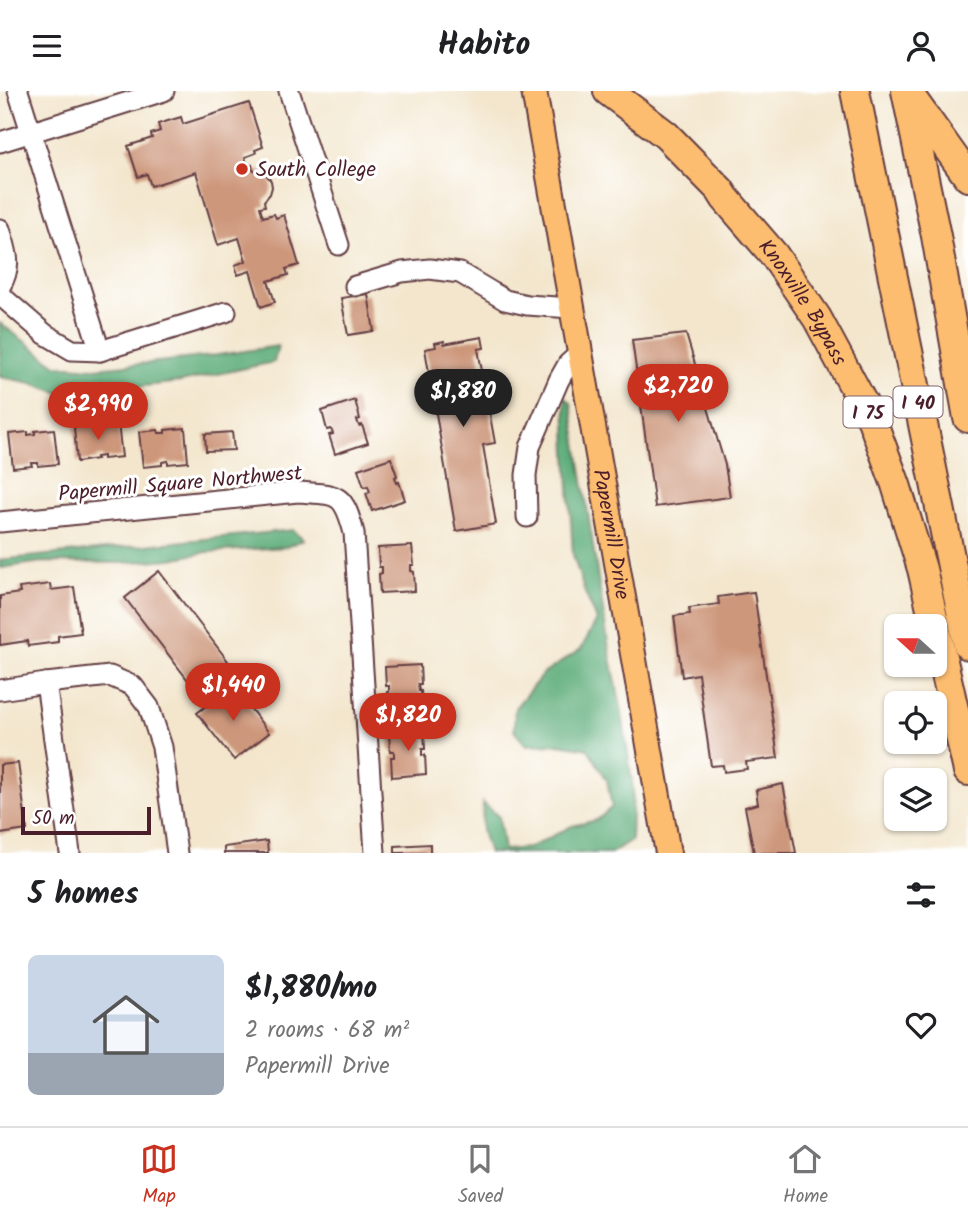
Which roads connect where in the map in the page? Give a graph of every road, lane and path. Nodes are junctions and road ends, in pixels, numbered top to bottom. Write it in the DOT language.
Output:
graph roads {
  1 [pos="18,91"];
  2 [pos="164,91"];
  3 [pos="289,91"];
  4 [pos="534,91"];
  5 [pos="608,91"];
  6 [pos="855,91"];
  7 [pos="907,91"];
  8 [pos="31,133"];
  9 [pos="0,142"];
  10 [pos="968,177"];
  11 [pos="0,229"];
  12 [pos="339,245"];
  13 [pos="355,286"];
  14 [pos="0,287"];
  15 [pos="0,295"];
  16 [pos="572,308"];
  17 [pos="226,312"];
  18 [pos="100,351"];
  19 [pos="580,353"];
  20 [pos="968,418"];
  21 [pos="527,517"];
  22 [pos="0,522"];
  23 [pos="968,645"];
  24 [pos="46,683"];
  25 [pos="0,689"];
  26 [pos="968,771"];
  27 [pos="70,853"];
  28 [pos="177,853"];
  29 [pos="374,853"];
  30 [pos="668,853"];
  1 -- 8 [label="street"];
  2 -- 8 [label="street"];
  3 -- 12 [label="street"];
  4 -- 16 [label="main road, Papermill Drive"];
  5 -- 26 [label="highway, Knoxville Bypass / I 75"];
  6 -- 23 [label="highway, I 40"];
  7 -- 10 [label="highway"];
  7 -- 20 [label="highway, I 40"];
  8 -- 9 [label="street"];
  8 -- 18 [label="street"];
  11 -- 14 [label="street"];
  13 -- 16 [label="street"];
  15 -- 18 [label="street"];
  16 -- 19 [label="main road, Papermill Drive"];
  17 -- 18 [label="street"];
  19 -- 21 [label="street"];
  19 -- 30 [label="main road, Papermill Drive"];
  22 -- 29 [label="street, Papermill Square Northwest"];
  24 -- 25 [label="street"];
  24 -- 27 [label="street"];
  24 -- 28 [label="street"];
}
